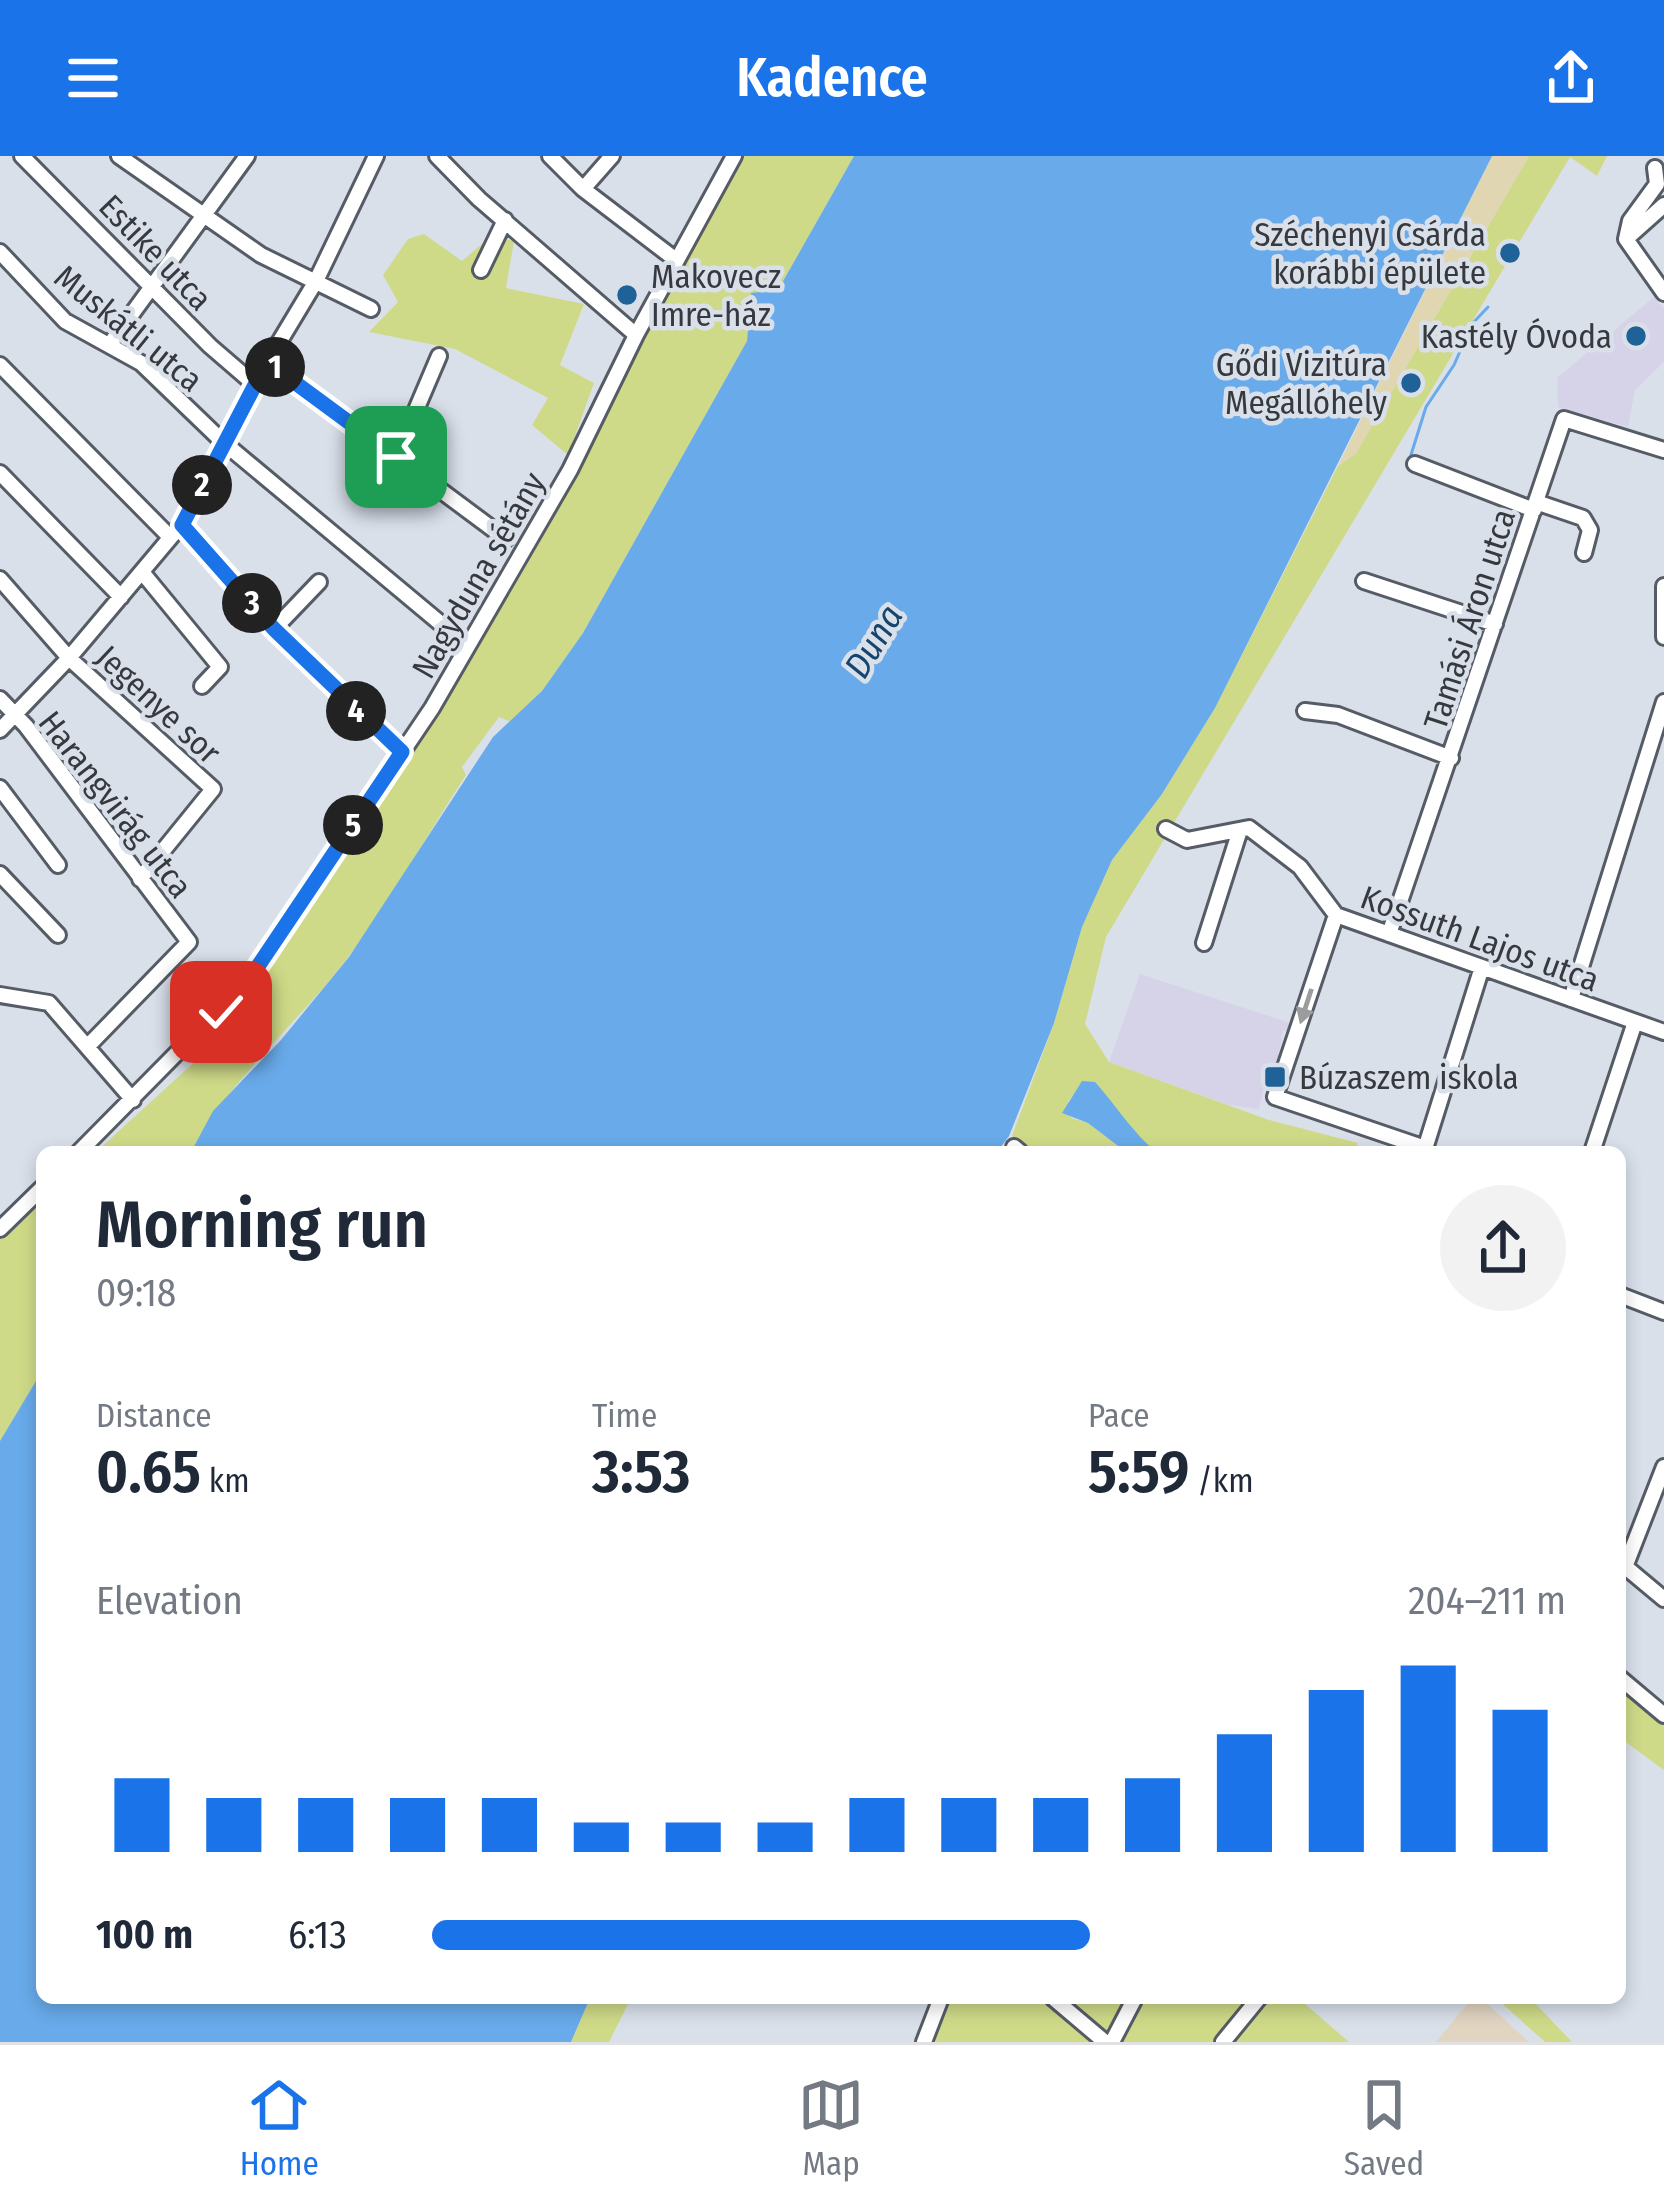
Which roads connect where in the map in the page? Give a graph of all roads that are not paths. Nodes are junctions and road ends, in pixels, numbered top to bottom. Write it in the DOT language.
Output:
graph roads {
  1 [pos="22,156"];
  2 [pos="118,156"];
  3 [pos="247,156"];
  4 [pos="376,156"];
  5 [pos="437,156"];
  6 [pos="550,156"];
  7 [pos="612,156"];
  8 [pos="734,156"];
  9 [pos="1655,169"];
  10 [pos="584,189"];
  11 [pos="1664,205"];
  12 [pos="203,217"];
  13 [pos="506,220"];
  14 [pos="1625,239"];
  15 [pos="0,252"];
  16 [pos="676,260"];
  17 [pos="481,270"];
  18 [pos="316,281"];
  19 [pos="153,285"];
  20 [pos="1664,292"];
  21 [pos="371,308"];
  22 [pos="636,335"];
  23 [pos="110,344"];
  24 [pos="440,356"];
  25 [pos="267,362"];
  26 [pos="0,365"];
  27 [pos="254,384"];
  28 [pos="223,442"];
  29 [pos="1664,450"];
  30 [pos="396,457"];
  31 [pos="1414,464"];
  32 [pos="0,473"];
  33 [pos="1535,506"];
  34 [pos="176,531"];
  35 [pos="506,539"];
  36 [pos="1584,553"];
  37 [pos="142,572"];
  38 [pos="0,579"];
  39 [pos="1364,581"];
  40 [pos="319,582"];
  41 [pos="1664,586"];
  42 [pos="121,597"];
  43 [pos="1495,624"];
  44 [pos="446,628"];
  45 [pos="274,629"];
  46 [pos="1664,637"];
  47 [pos="69,658"];
  48 [pos="202,686"];
  49 [pos="0,699"];
  50 [pos="1664,702"];
  51 [pos="1305,712"];
  52 [pos="13,715"];
  53 [pos="0,730"];
  54 [pos="402,752"];
  55 [pos="1451,758"];
  56 [pos="0,788"];
  57 [pos="1166,829"];
  58 [pos="1240,830"];
  59 [pos="58,865"];
  60 [pos="0,874"];
  61 [pos="140,879"];
  62 [pos="1336,915"];
  63 [pos="1389,934"];
  64 [pos="58,935"];
  65 [pos="1204,943"];
  66 [pos="1483,967"];
  67 [pos="0,994"];
  68 [pos="1571,999"];
  69 [pos="1635,1022"];
  70 [pos="1664,1032"];
  71 [pos="87,1047"];
  72 [pos="133,1100"];
  73 [pos="85,1146"];
  74 [pos="1414,1146"];
  75 [pos="1426,1146"];
  76 [pos="1594,1146"];
  77 [pos="36,1194"];
  78 [pos="0,1229"];
  79 [pos="1626,1297"];
  80 [pos="1664,1312"];
  81 [pos="1664,1467"];
  82 [pos="1626,1556"];
  83 [pos="1626,1568"];
  84 [pos="1664,1599"];
  85 [pos="1626,1683"];
  86 [pos="1664,1715"];
  87 [pos="939,2004"];
  88 [pos="1060,2004"];
  89 [pos="1131,2004"];
  90 [pos="1253,2004"];
  91 [pos="924,2042"];
  92 [pos="1108,2042"];
  93 [pos="1223,2042"];
  1 -- 19 [label="street, Estike utca"];
  2 -- 12 [label="street"];
  3 -- 12 [label="street"];
  4 -- 18 [label="street"];
  5 -- 13 [label="street"];
  6 -- 10 [label="street"];
  7 -- 10 [label="street"];
  8 -- 16 [label="street, Nagyduna sétány"];
  9 -- 14 [label="street"];
  10 -- 16 [label="street"];
  11 -- 14 [label="street"];
  12 -- 18 [label="street"];
  12 -- 19 [label="street"];
  13 -- 17 [label="street"];
  13 -- 22 [label="street"];
  14 -- 20 [label="street"];
  15 -- 23 [label="street, Muskátli utca"];
  16 -- 22 [label="street, Nagyduna sétány"];
  18 -- 21 [label="street"];
  18 -- 25 [label="street"];
  19 -- 23 [label="street"];
  19 -- 27 [label="street, Estike utca"];
  22 -- 54 [label="street, Nagyduna sétány"];
  23 -- 28 [label="street, Muskátli utca"];
  24 -- 30 [label="street"];
  25 -- 27 [label="street"];
  25 -- 30 [label="street"];
  26 -- 34 [label="street"];
  27 -- 28 [label="street"];
  28 -- 34 [label="street"];
  28 -- 44 [label="street, Muskátli utca"];
  29 -- 33 [label="street, Tamási Áron utca"];
  30 -- 35 [label="street"];
  31 -- 33 [label="street"];
  32 -- 42 [label="street"];
  33 -- 36 [label="street"];
  33 -- 43 [label="street, Tamási Áron utca"];
  34 -- 37 [label="street"];
  34 -- 45 [label="street"];
  37 -- 42 [label="street"];
  37 -- 48 [label="street"];
  38 -- 47 [label="street, Jegenye sor"];
  39 -- 43 [label="street"];
  40 -- 45 [label="street"];
  41 -- 46 [label="street"];
  42 -- 47 [label="street"];
  43 -- 55 [label="street, Tamási Áron utca"];
  45 -- 54 [label="street"];
  47 -- 52 [label="street"];
  47 -- 61 [label="street, Jegenye sor"];
  49 -- 52 [label="street, Harangvirág utca"];
  50 -- 68 [label="street"];
  51 -- 55 [label="street"];
  52 -- 53 [label="street"];
  52 -- 61 [label="street, Harangvirág utca"];
  54 -- 72 [label="street, Nagyduna sétány"];
  55 -- 63 [label="street, Tamási Áron utca"];
  56 -- 59 [label="street"];
  57 -- 58 [label="street"];
  58 -- 62 [label="street, Kossuth Lajos utca"];
  58 -- 65 [label="street"];
  60 -- 64 [label="street"];
  61 -- 71 [label="street, Harangvirág utca"];
  62 -- 63 [label="street, Kossuth Lajos utca"];
  62 -- 74 [label="street, one-way"];
  63 -- 66 [label="street, Kossuth Lajos utca"];
  66 -- 68 [label="street, Kossuth Lajos utca"];
  66 -- 75 [label="street"];
  67 -- 71 [label="street"];
  68 -- 69 [label="street, Kossuth Lajos utca"];
  69 -- 70 [label="street, Kossuth Lajos utca"];
  69 -- 76 [label="street"];
  71 -- 72 [label="street"];
  72 -- 73 [label="street, Nagyduna sétány"];
  77 -- 78 [label="street"];
  79 -- 80 [label="street"];
  81 -- 82 [label="street"];
  83 -- 84 [label="street"];
  85 -- 86 [label="street"];
  87 -- 91 [label="street"];
  88 -- 92 [label="street"];
  89 -- 92 [label="street"];
  90 -- 93 [label="street"];
}
